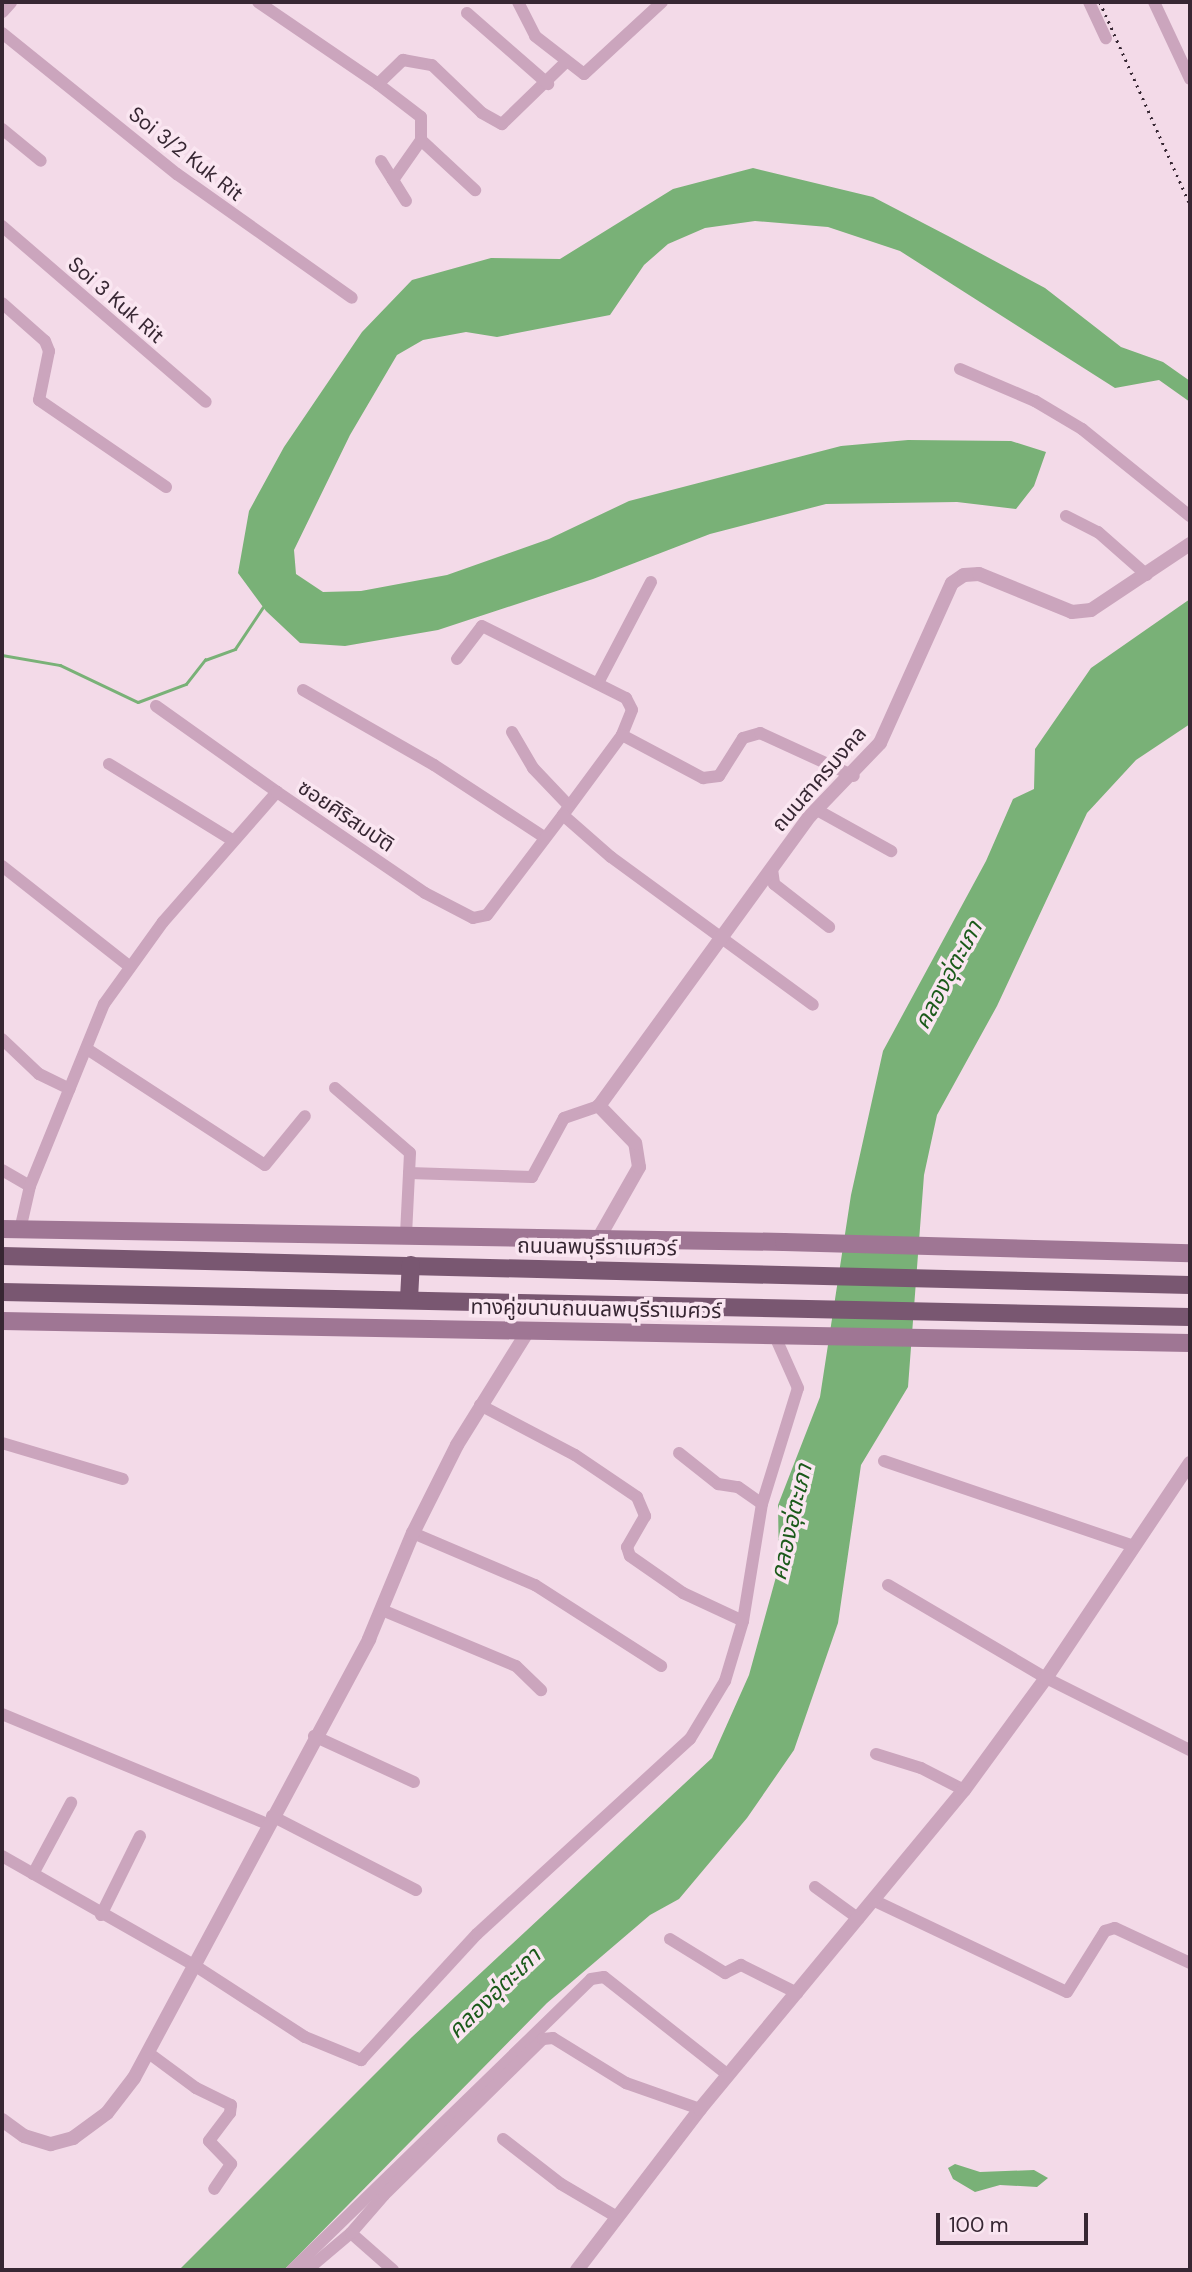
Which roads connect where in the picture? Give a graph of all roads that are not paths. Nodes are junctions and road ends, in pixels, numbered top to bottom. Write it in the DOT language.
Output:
graph roads {
  1 [pos="10,2"];
  2 [pos="258,2"];
  3 [pos="518,2"];
  4 [pos="662,2"];
  5 [pos="1089,2"];
  6 [pos="1154,2"];
  7 [pos="2,11"];
  8 [pos="467,13"];
  9 [pos="2,33"];
  10 [pos="1106,38"];
  11 [pos="566,62"];
  12 [pos="1190,79"];
  13 [pos="378,83"];
  14 [pos="548,84"];
  15 [pos="2,129"];
  16 [pos="421,140"];
  17 [pos="41,161"];
  18 [pos="381,162"];
  19 [pos="393,180"];
  20 [pos="475,190"];
  21 [pos="406,201"];
  22 [pos="2,226"];
  23 [pos="352,298"];
  24 [pos="2,303"];
  25 [pos="960,369"];
  26 [pos="206,402"];
  27 [pos="166,487"];
  28 [pos="1066,516"];
  29 [pos="1190,516"];
  30 [pos="1190,544"];
  31 [pos="1147,575"];
  32 [pos="651,582"];
  33 [pos="570,653"];
  34 [pos="457,659"];
  35 [pos="564,666"];
  36 [pos="598,683"];
  37 [pos="303,690"];
  38 [pos="156,706"];
  39 [pos="512,732"];
  40 [pos="622,735"];
  41 [pos="109,764"];
  42 [pos="854,776"];
  43 [pos="277,792"];
  44 [pos="566,810"];
  45 [pos="817,810"];
  46 [pos="544,837"];
  47 [pos="232,840"];
  48 [pos="891,851"];
  49 [pos="2,866"];
  50 [pos="772,869"];
  51 [pos="829,927"];
  52 [pos="721,936"];
  53 [pos="130,966"];
  54 [pos="813,1005"];
  55 [pos="2,1039"];
  56 [pos="87,1049"];
  57 [pos="335,1088"];
  58 [pos="70,1089"];
  59 [pos="599,1106"];
  60 [pos="305,1116"];
  61 [pos="2,1170"];
  62 [pos="409,1173"];
  63 [pos="30,1186"];
  64 [pos="2,1229"];
  65 [pos="20,1230"];
  66 [pos="406,1236"];
  67 [pos="597,1241"];
  68 [pos="1190,1254"];
  69 [pos="2,1256"];
  70 [pos="411,1265"];
  71 [pos="1190,1285"];
  72 [pos="2,1292"];
  73 [pos="408,1299"];
  74 [pos="1190,1317"];
  75 [pos="2,1321"];
  76 [pos="526,1334"];
  77 [pos="778,1334"];
  78 [pos="1190,1343"];
  79 [pos="480,1405"];
  80 [pos="2,1443"];
  81 [pos="679,1453"];
  82 [pos="884,1461"];
  83 [pos="1190,1463"];
  84 [pos="123,1479"];
  85 [pos="762,1504"];
  86 [pos="413,1532"];
  87 [pos="1133,1546"];
  88 [pos="888,1584"];
  89 [pos="382,1610"];
  90 [pos="743,1621"];
  91 [pos="661,1666"];
  92 [pos="1046,1678"];
  93 [pos="541,1689"];
  94 [pos="2,1714"];
  95 [pos="314,1736"];
  96 [pos="1190,1750"];
  97 [pos="876,1754"];
  98 [pos="414,1782"];
  99 [pos="964,1790"];
  100 [pos="71,1803"];
  101 [pos="270,1820"];
  102 [pos="140,1836"];
  103 [pos="4,1861"];
  104 [pos="33,1874"];
  105 [pos="816,1886"];
  106 [pos="415,1890"];
  107 [pos="874,1901"];
  108 [pos="101,1915"];
  109 [pos="859,1919"];
  110 [pos="670,1939"];
  111 [pos="1190,1963"];
  112 [pos="194,1965"];
  113 [pos="797,1993"];
  114 [pos="150,2054"];
  115 [pos="728,2075"];
  116 [pos="700,2109"];
  117 [pos="2,2120"];
  118 [pos="503,2139"];
  119 [pos="214,2189"];
  120 [pos="618,2217"];
  121 [pos="351,2233"];
  122 [pos="292,2270"];
  123 [pos="307,2270"];
  124 [pos="393,2270"];
  125 [pos="577,2270"];
  1 -- 7 [label="street"];
  2 -- 13 [label="street"];
  3 -- 11 [label="street"];
  4 -- 11 [label="street"];
  5 -- 10 [label="street"];
  6 -- 12 [label="street"];
  8 -- 14 [label="street"];
  9 -- 23 [label="street, Soi 3/2 Kuk Rit"];
  11 -- 14 [label="street"];
  13 -- 14 [label="street"];
  13 -- 16 [label="street"];
  15 -- 17 [label="street"];
  16 -- 19 [label="street"];
  16 -- 20 [label="street"];
  18 -- 19 [label="street"];
  19 -- 21 [label="street"];
  22 -- 26 [label="street, Soi 3 Kuk Rit"];
  24 -- 27 [label="street"];
  25 -- 29 [label="street"];
  28 -- 31 [label="street"];
  30 -- 31 [label="street, ถนนสาครมงคล"];
  31 -- 42 [label="street, ถนนสาครมงคล"];
  32 -- 36 [label="street"];
  33 -- 35 [label="street"];
  34 -- 35 [label="street"];
  35 -- 36 [label="street"];
  36 -- 40 [label="street"];
  37 -- 46 [label="street"];
  38 -- 43 [label="street"];
  39 -- 44 [label="street"];
  40 -- 42 [label="street"];
  40 -- 44 [label="street, ซอยศิริสมบัติ"];
  41 -- 47 [label="street"];
  42 -- 45 [label="street, ถนนสาครมงคล"];
  43 -- 46 [label="street, ซอยศิริสมบัติ"];
  43 -- 47 [label="street, ซอยศิริสมบัติ"];
  44 -- 46 [label="street, ซอยศิริสมบัติ"];
  44 -- 52 [label="street"];
  45 -- 48 [label="street"];
  45 -- 50 [label="street, ถนนสาครมงคล"];
  47 -- 53 [label="street, ซอยศิริสมบัติ"];
  49 -- 53 [label="street"];
  50 -- 51 [label="street"];
  50 -- 52 [label="street, ถนนสาครมงคล"];
  52 -- 54 [label="street"];
  52 -- 59 [label="street, ถนนสาครมงคล"];
  53 -- 56 [label="street, ซอยศิริสมบัติ"];
  55 -- 58 [label="street"];
  56 -- 58 [label="street, ซอยศิริสมบัติ"];
  56 -- 60 [label="street"];
  57 -- 62 [label="street"];
  58 -- 63 [label="street, ซอยศิริสมบัติ"];
  59 -- 62 [label="street"];
  59 -- 67 [label="street"];
  61 -- 63 [label="street"];
  62 -- 66 [label="street"];
  63 -- 65 [label="street, ซอยศิริสมบัติ"];
  64 -- 65 [label="main road"];
  65 -- 66 [label="main road"];
  66 -- 67 [label="main road"];
  67 -- 68 [label="main road"];
  69 -- 70 [label="main road, ถนนลพบุรีราเมศวร์"];
  70 -- 71 [label="main road, ถนนลพบุรีราเมศวร์"];
  70 -- 73 [label="main road"];
  72 -- 73 [label="main road"];
  73 -- 74 [label="main road"];
  75 -- 76 [label="main road, ทางคู่ขนานถนนลพบุรีราเมศวร์"];
  76 -- 77 [label="main road, ทางคู่ขนานถนนลพบุรีราเมศวร์"];
  76 -- 79 [label="street"];
  77 -- 78 [label="main road, ทางคู่ขนานถนนลพบุรีราเมศวร์"];
  77 -- 85 [label="street"];
  79 -- 86 [label="street"];
  79 -- 90 [label="street"];
  80 -- 84 [label="street"];
  81 -- 85 [label="street"];
  82 -- 87 [label="street"];
  83 -- 87 [label="street"];
  85 -- 90 [label="street"];
  86 -- 89 [label="street"];
  86 -- 91 [label="street"];
  87 -- 92 [label="street"];
  88 -- 92 [label="street"];
  89 -- 93 [label="street"];
  89 -- 95 [label="street"];
  90 -- 112 [label="street"];
  92 -- 96 [label="street"];
  92 -- 99 [label="street"];
  94 -- 101 [label="street"];
  95 -- 98 [label="street"];
  95 -- 101 [label="street"];
  97 -- 99 [label="street"];
  99 -- 107 [label="street"];
  100 -- 104 [label="street"];
  101 -- 106 [label="street"];
  101 -- 112 [label="street"];
  102 -- 108 [label="street"];
  103 -- 104 [label="street"];
  104 -- 108 [label="street"];
  105 -- 109 [label="street"];
  107 -- 109 [label="street"];
  107 -- 111 [label="street"];
  108 -- 112 [label="street"];
  109 -- 113 [label="street"];
  110 -- 113 [label="street"];
  112 -- 114 [label="street"];
  113 -- 115 [label="street"];
  114 -- 117 [label="street"];
  114 -- 119 [label="street"];
  115 -- 116 [label="street"];
  115 -- 122 [label="street"];
  116 -- 120 [label="street"];
  116 -- 121 [label="street"];
  118 -- 120 [label="street"];
  120 -- 125 [label="street"];
  121 -- 123 [label="street"];
  121 -- 124 [label="street"];
}
